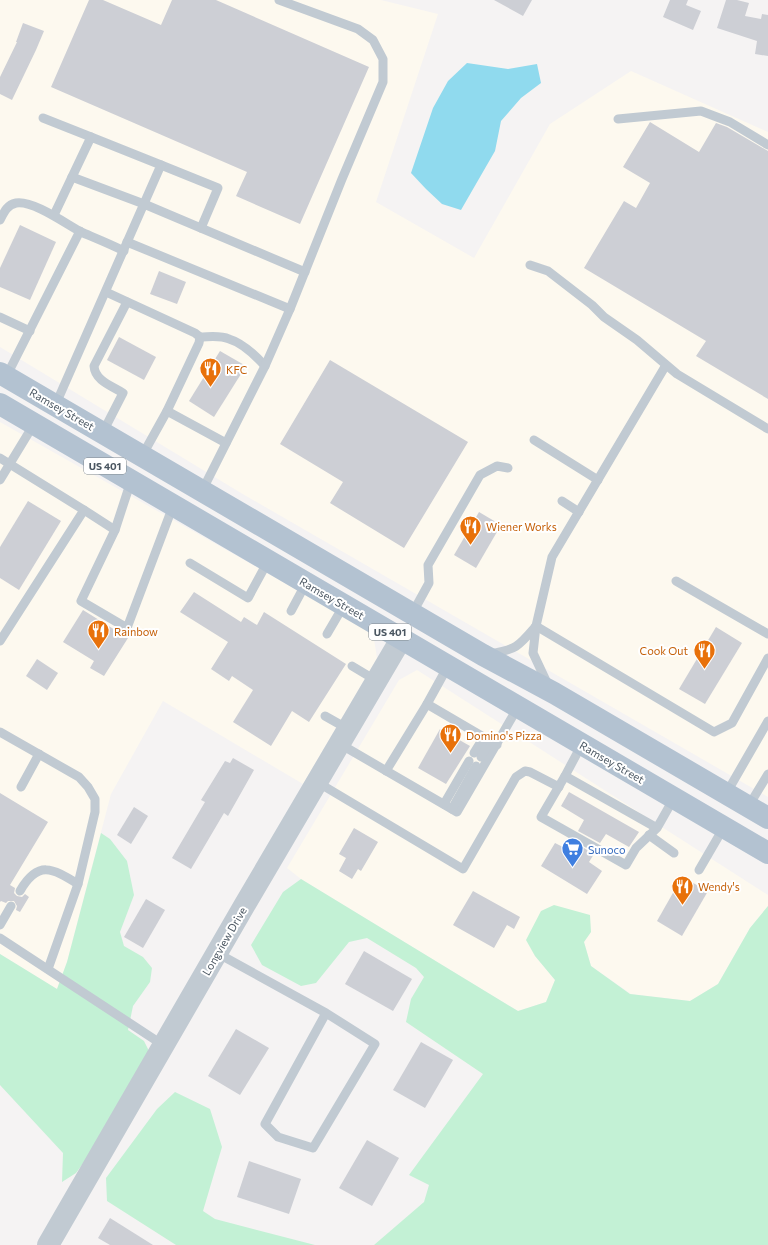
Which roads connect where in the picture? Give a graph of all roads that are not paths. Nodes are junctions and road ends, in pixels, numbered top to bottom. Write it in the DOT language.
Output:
graph roads {
  1 [pos="279,0"];
  2 [pos="43,118"];
  3 [pos="618,119"];
  4 [pos="91,137"];
  5 [pos="768,145"];
  6 [pos="161,165"];
  7 [pos="72,177"];
  8 [pos="144,204"];
  9 [pos="54,216"];
  10 [pos="0,220"];
  11 [pos="201,228"];
  12 [pos="80,231"];
  13 [pos="126,247"];
  14 [pos="530,265"];
  15 [pos="305,272"];
  16 [pos="106,292"];
  17 [pos="127,302"];
  18 [pos="290,309"];
  19 [pos="0,317"];
  20 [pos="30,331"];
  21 [pos="200,338"];
  22 [pos="666,365"];
  23 [pos="264,366"];
  24 [pos="3,375"];
  25 [pos="0,404"];
  26 [pos="55,406"];
  27 [pos="167,411"];
  28 [pos="34,424"];
  29 [pos="768,429"];
  30 [pos="103,432"];
  31 [pos="534,440"];
  32 [pos="226,443"];
  33 [pos="142,456"];
  34 [pos="0,458"];
  35 [pos="10,464"];
  36 [pos="508,468"];
  37 [pos="0,480"];
  38 [pos="598,480"];
  39 [pos="131,481"];
  40 [pos="202,491"];
  41 [pos="562,501"];
  42 [pos="173,506"];
  43 [pos="84,510"];
  44 [pos="579,512"];
  45 [pos="115,530"];
  46 [pos="268,561"];
  47 [pos="190,563"];
  48 [pos="676,581"];
  49 [pos="306,583"];
  50 [pos="344,605"];
  51 [pos="291,611"];
  52 [pos="412,614"];
  53 [pos="536,626"];
  54 [pos="327,634"];
  55 [pos="768,634"];
  56 [pos="402,639"];
  57 [pos="0,641"];
  58 [pos="483,655"];
  59 [pos="768,658"];
  60 [pos="352,666"];
  61 [pos="448,666"];
  62 [pos="377,681"];
  63 [pos="554,693"];
  64 [pos="427,704"];
  65 [pos="518,707"];
  66 [pos="325,716"];
  67 [pos="768,721"];
  68 [pos="0,732"];
  69 [pos="344,737"];
  70 [pos="490,741"];
  71 [pos="582,744"];
  72 [pos="39,754"];
  73 [pos="386,771"];
  74 [pos="768,774"];
  75 [pos="565,776"];
  76 [pos="317,782"];
  77 [pos="22,787"];
  78 [pos="559,787"];
  79 [pos="726,794"];
  80 [pos="674,798"];
  81 [pos="448,807"];
  82 [pos="748,807"];
  83 [pos="768,818"];
  84 [pos="724,827"];
  85 [pos="657,828"];
  86 [pos="649,835"];
  87 [pos="674,853"];
  88 [pos="768,853"];
  89 [pos="699,870"];
  90 [pos="78,884"];
  91 [pos="20,891"];
  92 [pos="11,906"];
  93 [pos="0,925"];
  94 [pos="0,938"];
  95 [pos="217,953"];
  96 [pos="48,969"];
  97 [pos="326,1013"];
  98 [pos="163,1045"];
  99 [pos="48,1245"];
  1 -- 15 [label="lane"];
  2 -- 4 [label="lane"];
  3 -- 5 [label="lane"];
  4 -- 6 [label="lane"];
  4 -- 7 [label="lane"];
  6 -- 8 [label="lane"];
  6 -- 11 [label="lane"];
  7 -- 8 [label="lane"];
  7 -- 9 [label="lane"];
  8 -- 11 [label="lane"];
  8 -- 13 [label="lane"];
  9 -- 10 [label="lane"];
  9 -- 12 [label="lane"];
  11 -- 15 [label="lane"];
  12 -- 13 [label="lane"];
  12 -- 20 [label="lane"];
  13 -- 16 [label="lane"];
  13 -- 18 [label="lane"];
  14 -- 22 [label="lane"];
  15 -- 18 [label="lane"];
  16 -- 17 [label="lane"];
  16 -- 26 [label="lane"];
  17 -- 21 [label="lane"];
  17 -- 30 [label="lane"];
  18 -- 23 [label="lane"];
  19 -- 20 [label="lane"];
  20 -- 24 [label="lane"];
  21 -- 23 [label="lane"];
  21 -- 27 [label="lane"];
  22 -- 29 [label="lane"];
  22 -- 38 [label="lane"];
  23 -- 32 [label="lane"];
  24 -- 26 [label="main road, Ramsey Street / US 401"];
  25 -- 28 [label="main road, Ramsey Street / US 401"];
  26 -- 30 [label="main road, Ramsey Street / US 401"];
  27 -- 32 [label="lane"];
  27 -- 33 [label="lane"];
  28 -- 35 [label="lane"];
  28 -- 39 [label="main road, Ramsey Street / US 401"];
  30 -- 33 [label="main road, Ramsey Street / US 401"];
  31 -- 38 [label="lane"];
  32 -- 40 [label="lane"];
  33 -- 40 [label="main road, Ramsey Street / US 401"];
  34 -- 35 [label="lane"];
  35 -- 37 [label="lane"];
  35 -- 43 [label="lane"];
  36 -- 52 [label="lane"];
  38 -- 44 [label="lane"];
  39 -- 42 [label="main road, Ramsey Street / US 401"];
  39 -- 45 [label="lane"];
  40 -- 52 [label="main road, Ramsey Street / US 401"];
  41 -- 44 [label="lane"];
  42 -- 45 [label="lane"];
  42 -- 46 [label="main road, Ramsey Street / US 401"];
  43 -- 45 [label="lane"];
  43 -- 57 [label="lane"];
  44 -- 53 [label="lane"];
  46 -- 47 [label="lane"];
  46 -- 49 [label="main road, Ramsey Street / US 401"];
  48 -- 55 [label="lane"];
  49 -- 50 [label="main road, Ramsey Street / US 401"];
  49 -- 51 [label="lane"];
  50 -- 54 [label="lane"];
  50 -- 56 [label="main road, Ramsey Street / US 401"];
  52 -- 58 [label="main road, Ramsey Street / US 401"];
  53 -- 58 [label="lane"];
  53 -- 59 [label="lane"];
  53 -- 63 [label="lane"];
  56 -- 61 [label="main road, Ramsey Street / US 401"];
  56 -- 62 [label="street, Longview Drive"];
  58 -- 63 [label="main road, Ramsey Street / US 401"];
  60 -- 62 [label="lane"];
  61 -- 64 [label="lane"];
  61 -- 65 [label="main road, Ramsey Street / US 401"];
  62 -- 69 [label="street, Longview Drive"];
  63 -- 79 [label="main road, Ramsey Street / US 401"];
  64 -- 70 [label="lane"];
  64 -- 73 [label="lane"];
  65 -- 70 [label="lane"];
  65 -- 71 [label="main road, Ramsey Street / US 401"];
  66 -- 69 [label="lane"];
  67 -- 79 [label="lane"];
  68 -- 72 [label="lane"];
  69 -- 73 [label="lane"];
  69 -- 76 [label="street, Longview Drive"];
  70 -- 81 [label="lane"];
  70 -- 81 [label="lane"];
  71 -- 75 [label="lane"];
  71 -- 80 [label="main road, Ramsey Street / US 401"];
  72 -- 77 [label="lane"];
  72 -- 90 [label="lane"];
  73 -- 81 [label="lane"];
  74 -- 82 [label="lane"];
  75 -- 78 [label="lane"];
  75 -- 85 [label="lane"];
  76 -- 78 [label="lane"];
  76 -- 95 [label="street, Longview Drive"];
  78 -- 86 [label="lane"];
  79 -- 82 [label="main road, Ramsey Street / US 401"];
  79 -- 84 [label="main road"];
  80 -- 84 [label="main road, Ramsey Street / US 401"];
  80 -- 85 [label="lane"];
  82 -- 83 [label="main road, Ramsey Street / US 401"];
  82 -- 84 [label="main road"];
  84 -- 88 [label="main road, Ramsey Street / US 401"];
  84 -- 89 [label="lane"];
  85 -- 86 [label="lane"];
  86 -- 87 [label="lane"];
  90 -- 91 [label="lane"];
  90 -- 96 [label="lane"];
  92 -- 93 [label="lane"];
  94 -- 96 [label="lane"];
  95 -- 97 [label="lane"];
  95 -- 98 [label="street, Longview Drive"];
  96 -- 98 [label="lane"];
  97 -- 97 [label="lane"];
  98 -- 99 [label="street, Longview Drive"];
}
